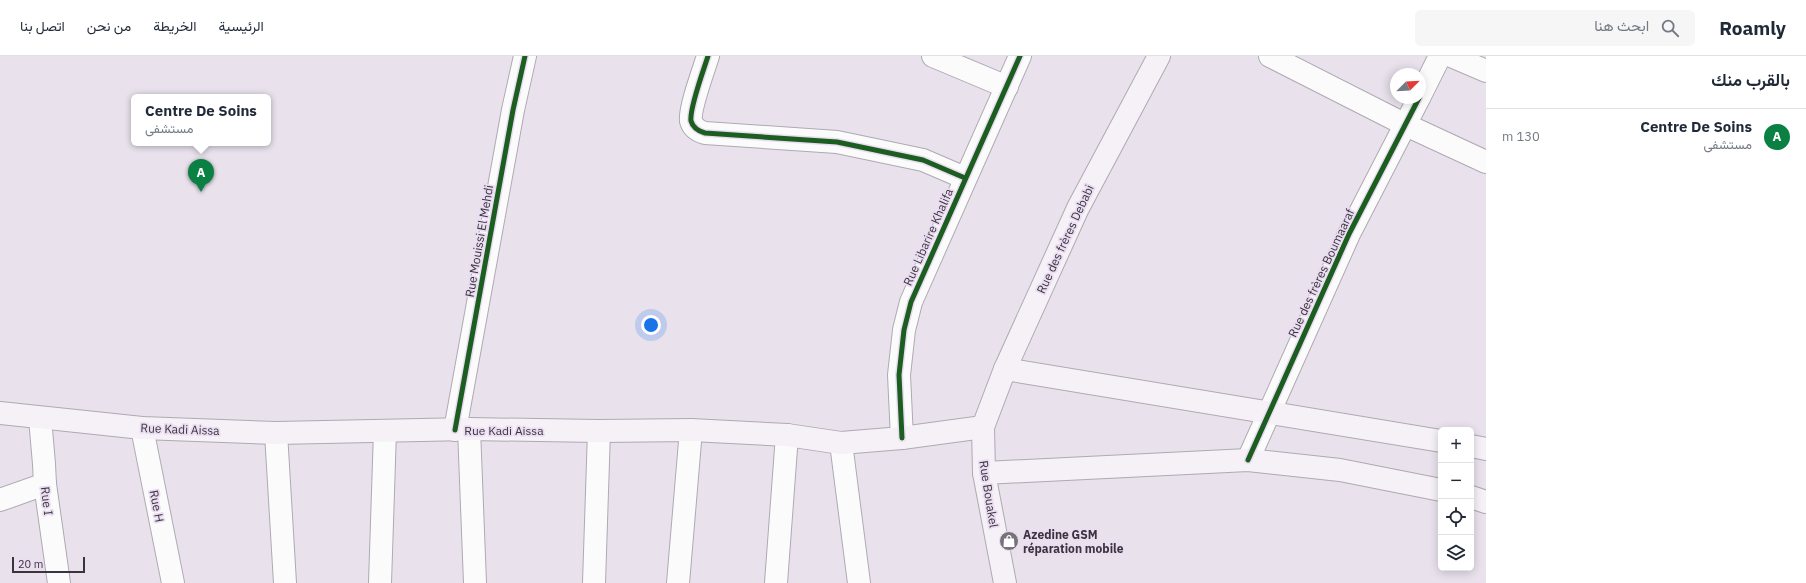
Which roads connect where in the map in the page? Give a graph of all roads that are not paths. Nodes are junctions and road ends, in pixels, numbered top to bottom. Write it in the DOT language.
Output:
graph roads {
  1 [pos="525,56"];
  2 [pos="708,56"];
  3 [pos="933,56"];
  4 [pos="1020,56"];
  5 [pos="1159,56"];
  6 [pos="1270,56"];
  7 [pos="1440,56"];
  8 [pos="1451,56"];
  9 [pos="1486,71"];
  10 [pos="1426,83"];
  11 [pos="1007,87"];
  12 [pos="1416,104"];
  13 [pos="1406,125"];
  14 [pos="1486,162"];
  15 [pos="965,178"];
  16 [pos="1005,369"];
  17 [pos="1268,412"];
  18 [pos="0,414"];
  19 [pos="40,418"];
  20 [pos="982,427"];
  21 [pos="142,428"];
  22 [pos="462,429"];
  23 [pos="691,430"];
  24 [pos="385,431"];
  25 [pos="599,431"];
  26 [pos="276,433"];
  27 [pos="787,435"];
  28 [pos="902,438"];
  29 [pos="1438,440"];
  30 [pos="841,443"];
  31 [pos="1474,446"];
  32 [pos="1486,448"];
  33 [pos="1248,460"];
  34 [pos="984,473"];
  35 [pos="44,484"];
  36 [pos="1438,489"];
  37 [pos="1474,498"];
  38 [pos="0,500"];
  39 [pos="1486,502"];
  40 [pos="59,583"];
  41 [pos="173,583"];
  42 [pos="285,583"];
  43 [pos="380,583"];
  44 [pos="475,583"];
  45 [pos="594,583"];
  46 [pos="678,583"];
  47 [pos="776,583"];
  48 [pos="859,583"];
  49 [pos="1005,583"];
  1 -- 22 [label="street, Rue Mouissi El Mehdi"];
  2 -- 15 [label="street"];
  3 -- 11 [label="street"];
  4 -- 11 [label="street, Rue Libarire Khalifa"];
  5 -- 16 [label="main road, Rue des frères Debabi"];
  6 -- 13 [label="street"];
  7 -- 10 [label="street, Rue des frères Boumaaraf"];
  8 -- 9 [label="street"];
  11 -- 15 [label="street, Rue Libarire Khalifa"];
  12 -- 13 [label="street, Rue des frères Boumaaraf"];
  13 -- 14 [label="street"];
  13 -- 17 [label="street, Rue des frères Boumaaraf"];
  15 -- 28 [label="street, Rue Libarire Khalifa"];
  16 -- 17 [label="main road"];
  16 -- 20 [label="main road, Rue des frères Debabi"];
  17 -- 29 [label="main road"];
  17 -- 33 [label="street, Rue des frères Boumaaraf"];
  18 -- 19 [label="main road, Rue Kadi Aissa"];
  19 -- 21 [label="main road, Rue Kadi Aissa"];
  19 -- 35 [label="street, Rue I"];
  20 -- 28 [label="main road, Rue Kadi Aissa"];
  20 -- 34 [label="main road, Rue Bouakel"];
  21 -- 26 [label="main road, Rue Kadi Aissa"];
  21 -- 41 [label="street, Rue H"];
  22 -- 24 [label="main road, Rue Kadi Aissa"];
  22 -- 25 [label="main road, Rue Kadi Aissa"];
  22 -- 44 [label="street, Rue Mouissi El Mehdi"];
  23 -- 25 [label="main road, Rue Kadi Aissa"];
  23 -- 27 [label="main road, Rue Kadi Aissa"];
  23 -- 46 [label="street"];
  24 -- 26 [label="main road, Rue Kadi Aissa"];
  24 -- 43 [label="street"];
  25 -- 45 [label="street"];
  26 -- 42 [label="street"];
  27 -- 30 [label="main road, Rue Kadi Aissa"];
  27 -- 47 [label="street"];
  28 -- 30 [label="main road, Rue Kadi Aissa"];
  30 -- 48 [label="street"];
  31 -- 32 [label="main road"];
  33 -- 34 [label="main road"];
  33 -- 36 [label="main road"];
  34 -- 49 [label="main road, Rue Bouakel"];
  35 -- 38 [label="street"];
  35 -- 40 [label="street, Rue I"];
  37 -- 39 [label="main road"];
}
